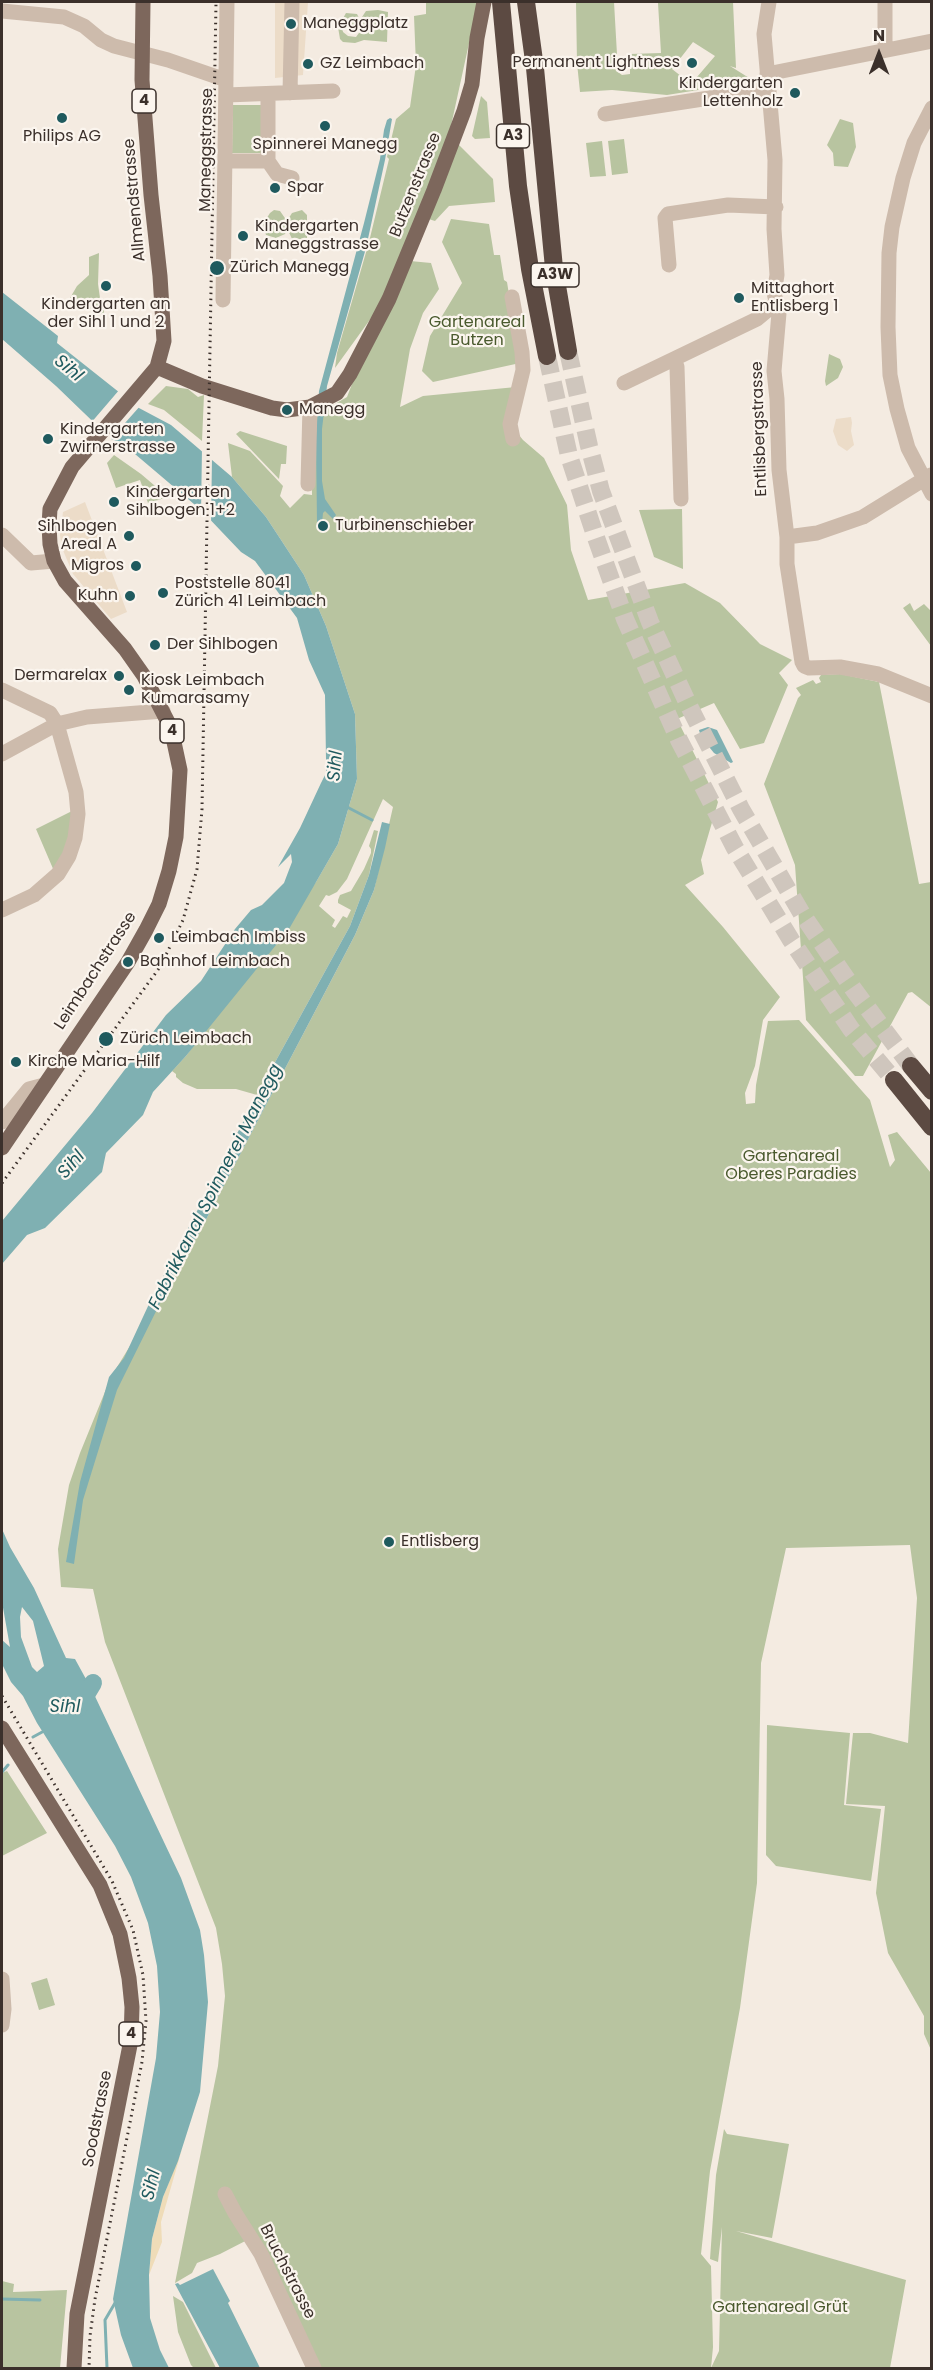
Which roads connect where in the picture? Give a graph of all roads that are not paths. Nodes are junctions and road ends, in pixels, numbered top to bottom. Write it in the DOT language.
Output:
graph roads {
  1 [pos="143,2"];
  2 [pos="227,2"];
  3 [pos="292,2"];
  4 [pos="484,2"];
  5 [pos="501,2"];
  6 [pos="526,2"];
  7 [pos="533,2"];
  8 [pos="769,2"];
  9 [pos="885,2"];
  10 [pos="2,11"];
  11 [pos="932,41"];
  12 [pos="885,50"];
  13 [pos="142,52"];
  14 [pos="535,68"];
  15 [pos="767,82"];
  16 [pos="226,87"];
  17 [pos="333,91"];
  18 [pos="268,93"];
  19 [pos="290,93"];
  20 [pos="932,108"];
  21 [pos="605,114"];
  22 [pos="225,161"];
  23 [pos="268,161"];
  24 [pos="292,178"];
  25 [pos="776,207"];
  26 [pos="669,265"];
  27 [pos="512,297"];
  28 [pos="224,300"];
  29 [pos="775,304"];
  30 [pos="568,351"];
  31 [pos="547,356"];
  32 [pos="675,359"];
  33 [pos="157,367"];
  34 [pos="624,383"];
  35 [pos="318,403"];
  36 [pos="96,436"];
  37 [pos="513,439"];
  38 [pos="927,477"];
  39 [pos="308,484"];
  40 [pos="932,494"];
  41 [pos="681,499"];
  42 [pos="2,536"];
  43 [pos="787,537"];
  44 [pos="54,561"];
  45 [pos="2,690"];
  46 [pos="932,696"];
  47 [pos="163,711"];
  48 [pos="57,724"];
  49 [pos="2,754"];
  50 [pos="2,910"];
  51 [pos="911,1066"];
  52 [pos="894,1080"];
  53 [pos="44,1085"];
  54 [pos="932,1091"];
  55 [pos="2,1122"];
  56 [pos="932,1127"];
  57 [pos="2,1148"];
  58 [pos="2,1728"];
  59 [pos="2,1979"];
  60 [pos="2,2025"];
  61 [pos="225,2194"];
  62 [pos="74,2368"];
  63 [pos="314,2368"];
  1 -- 13 [label="main road, Allmendstrasse / 4"];
  2 -- 16 [label="street, Maneggstrasse"];
  3 -- 19 [label="street"];
  4 -- 35 [label="main road, Butzenstrasse"];
  5 -- 31 [label="highway, A3"];
  6 -- 14 [label="highway, A3W"];
  7 -- 14 [label="highway"];
  8 -- 15 [label="street, Entlisbergstrasse"];
  9 -- 12 [label="street"];
  10 -- 13 [label="street"];
  11 -- 12 [label="street"];
  12 -- 15 [label="street"];
  13 -- 16 [label="street"];
  13 -- 33 [label="main road, Allmendstrasse / 4"];
  14 -- 30 [label="highway, A3W"];
  15 -- 21 [label="street"];
  15 -- 25 [label="street, Entlisbergstrasse"];
  16 -- 18 [label="street"];
  16 -- 22 [label="street, Maneggstrasse"];
  17 -- 19 [label="street"];
  18 -- 19 [label="street"];
  18 -- 23 [label="street"];
  20 -- 38 [label="street"];
  22 -- 23 [label="street"];
  22 -- 28 [label="street, Maneggstrasse"];
  23 -- 24 [label="street"];
  25 -- 26 [label="street"];
  25 -- 29 [label="street, Entlisbergstrasse"];
  27 -- 37 [label="street"];
  29 -- 32 [label="street"];
  29 -- 43 [label="street, Entlisbergstrasse"];
  32 -- 34 [label="street"];
  32 -- 41 [label="street"];
  33 -- 35 [label="main road"];
  33 -- 36 [label="main road, Allmendstrasse / 4"];
  35 -- 39 [label="street"];
  36 -- 44 [label="main road, Leimbachstrasse / 4"];
  38 -- 40 [label="street"];
  38 -- 43 [label="street"];
  42 -- 44 [label="street"];
  43 -- 46 [label="street, Entlisbergstrasse"];
  44 -- 47 [label="main road, Leimbachstrasse / 4"];
  45 -- 48 [label="street"];
  47 -- 48 [label="street"];
  47 -- 53 [label="main road, Leimbachstrasse / 4"];
  48 -- 49 [label="street"];
  48 -- 50 [label="street"];
  51 -- 54 [label="highway"];
  52 -- 56 [label="highway"];
  53 -- 55 [label="street, Leimbachstrasse"];
  53 -- 57 [label="main road, 4"];
  58 -- 62 [label="main road, Soodstrasse / 4"];
  59 -- 60 [label="street"];
  61 -- 63 [label="street, Bruchstrasse"];
}
